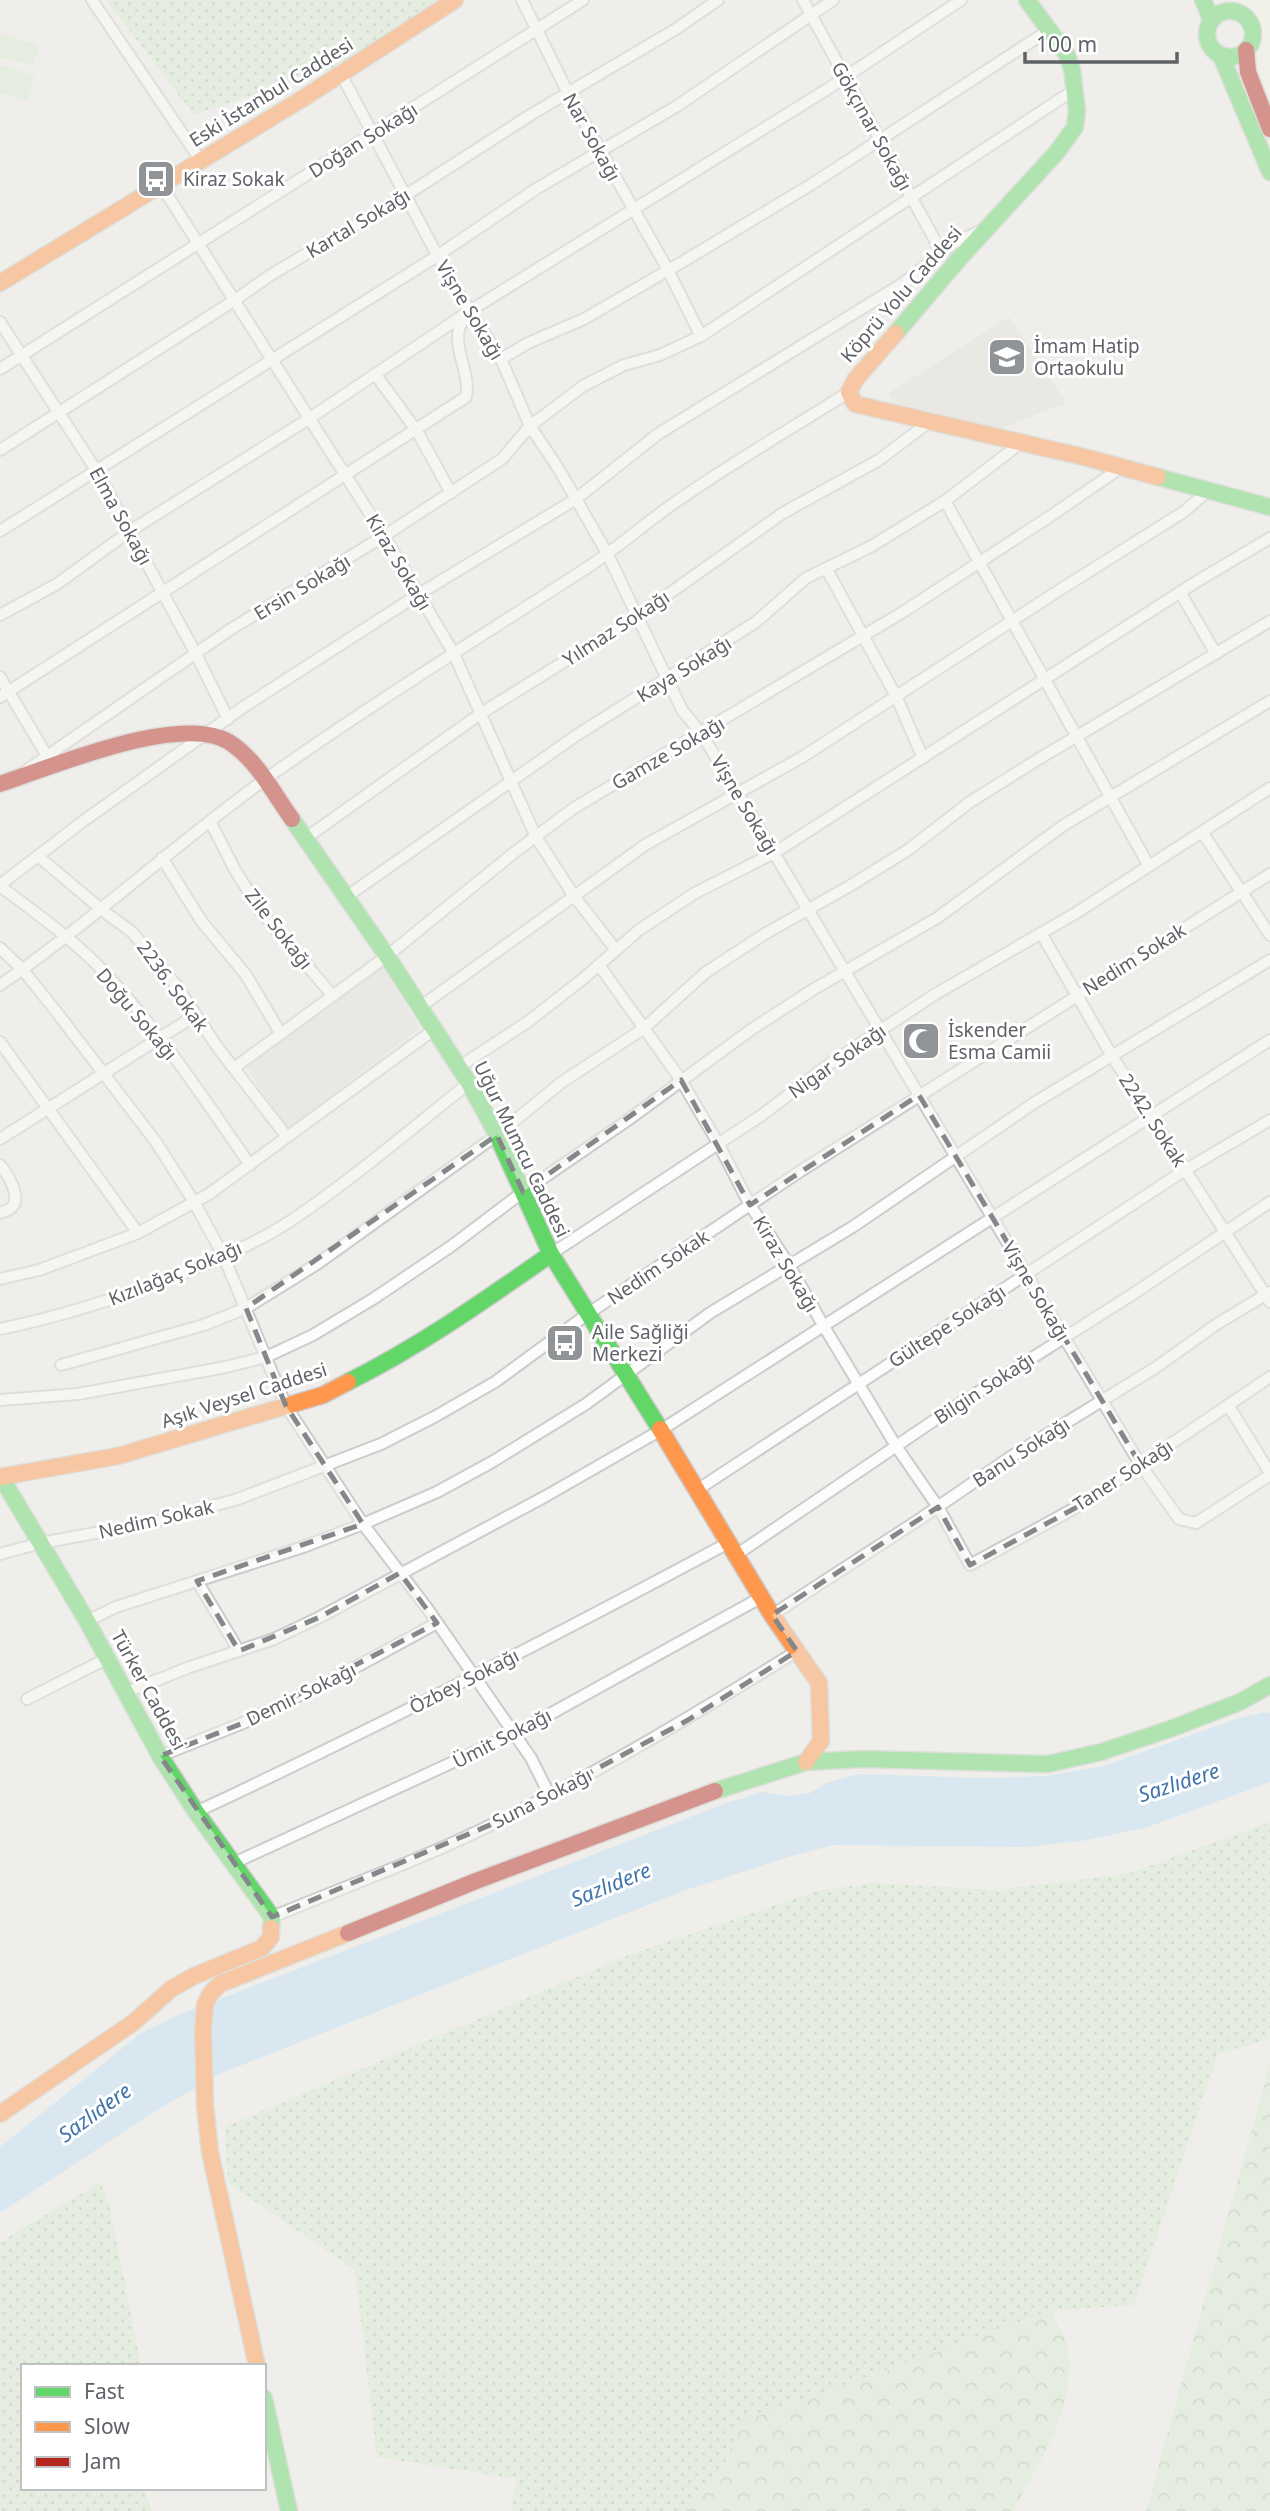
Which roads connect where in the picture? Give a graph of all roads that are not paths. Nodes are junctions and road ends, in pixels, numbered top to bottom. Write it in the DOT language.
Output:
graph roads {
  1 [pos="92,0"];
  2 [pos="455,0"];
  3 [pos="522,0"];
  4 [pos="583,0"];
  5 [pos="718,0"];
  6 [pos="803,0"];
  7 [pos="833,0"];
  8 [pos="961,0"];
  9 [pos="1027,0"];
  10 [pos="1203,0"];
  11 [pos="1229,5"];
  12 [pos="811,15"];
  13 [pos="1211,19"];
  14 [pos="537,29"];
  15 [pos="1049,30"];
  16 [pos="1247,50"];
  17 [pos="1220,56"];
  18 [pos="341,74"];
  19 [pos="845,77"];
  20 [pos="1074,90"];
  21 [pos="568,93"];
  22 [pos="1270,129"];
  23 [pos="373,134"];
  24 [pos="880,139"];
  25 [pos="599,152"];
  26 [pos="201,161"];
  27 [pos="1270,172"];
  28 [pos="161,185"];
  29 [pos="406,195"];
  30 [pos="912,198"];
  31 [pos="633,211"];
  32 [pos="988,227"];
  33 [pos="198,243"];
  34 [pos="942,253"];
  35 [pos="437,256"];
  36 [pos="668,270"];
  37 [pos="0,284"];
  38 [pos="235,300"];
  39 [pos="468,312"];
  40 [pos="0,322"];
  41 [pos="701,336"];
  42 [pos="20,356"];
  43 [pos="272,359"];
  44 [pos="501,359"];
  45 [pos="0,369"];
  46 [pos="375,374"];
  47 [pos="849,392"];
  48 [pos="57,414"];
  49 [pos="310,418"];
  50 [pos="929,422"];
  51 [pos="530,426"];
  52 [pos="418,431"];
  53 [pos="1021,443"];
  54 [pos="0,450"];
  55 [pos="1122,467"];
  56 [pos="96,470"];
  57 [pos="345,474"];
  58 [pos="1209,490"];
  59 [pos="451,493"];
  60 [pos="576,499"];
  61 [pos="944,501"];
  62 [pos="1270,507"];
  63 [pos="0,531"];
  64 [pos="130,531"];
  65 [pos="384,536"];
  66 [pos="1270,538"];
  67 [pos="607,553"];
  68 [pos="979,563"];
  69 [pos="826,568"];
  70 [pos="162,591"];
  71 [pos="1180,592"];
  72 [pos="419,594"];
  73 [pos="0,615"];
  74 [pos="636,617"];
  75 [pos="1012,621"];
  76 [pos="1270,621"];
  77 [pos="863,636"];
  78 [pos="453,652"];
  79 [pos="195,654"];
  80 [pos="1216,654"];
  81 [pos="0,677"];
  82 [pos="1044,679"];
  83 [pos="667,680"];
  84 [pos="4,694"];
  85 [pos="896,696"];
  86 [pos="1270,701"];
  87 [pos="481,715"];
  88 [pos="228,719"];
  89 [pos="701,733"];
  90 [pos="207,734"];
  91 [pos="1076,737"];
  92 [pos="47,756"];
  93 [pos="923,758"];
  94 [pos="265,780"];
  95 [pos="510,780"];
  96 [pos="6,782"];
  97 [pos="1270,788"];
  98 [pos="737,792"];
  99 [pos="1110,797"];
  100 [pos="211,821"];
  101 [pos="1202,832"];
  102 [pos="536,837"];
  103 [pos="306,838"];
  104 [pos="774,853"];
  105 [pos="38,856"];
  106 [pos="162,858"];
  107 [pos="1149,866"];
  108 [pos="1270,874"];
  109 [pos="0,885"];
  110 [pos="1241,891"];
  111 [pos="574,896"];
  112 [pos="346,897"];
  113 [pos="102,910"];
  114 [pos="808,910"];
  115 [pos="1041,933"];
  116 [pos="1270,935"];
  117 [pos="66,937"];
  118 [pos="0,948"];
  119 [pos="616,950"];
  120 [pos="387,956"];
  121 [pos="1270,960"];
  122 [pos="599,965"];
  123 [pos="23,970"];
  124 [pos="845,971"];
  125 [pos="0,985"];
  126 [pos="1077,995"];
  127 [pos="333,996"];
  128 [pos="420,1007"];
  129 [pos="196,1015"];
  130 [pos="435,1029"];
  131 [pos="643,1029"];
  132 [pos="880,1030"];
  133 [pos="281,1034"];
  134 [pos="158,1037"];
  135 [pos="1270,1040"];
  136 [pos="0,1042"];
  137 [pos="1112,1056"];
  138 [pos="458,1067"];
  139 [pos="234,1068"];
  140 [pos="103,1072"];
  141 [pos="681,1080"];
  142 [pos="469,1083"];
  143 [pos="919,1095"];
  144 [pos="48,1107"];
  145 [pos="1149,1116"];
  146 [pos="1270,1120"];
  147 [pos="497,1135"];
  148 [pos="287,1137"];
  149 [pos="0,1139"];
  150 [pos="718,1143"];
  151 [pos="956,1157"];
  152 [pos="250,1164"];
  153 [pos="0,1165"];
  154 [pos="1185,1170"];
  155 [pos="523,1192"];
  156 [pos="194,1202"];
  157 [pos="1270,1202"];
  158 [pos="750,1205"];
  159 [pos="0,1213"];
  160 [pos="992,1217"];
  161 [pos="1224,1232"];
  162 [pos="138,1233"];
  163 [pos="551,1254"];
  164 [pos="224,1257"];
  165 [pos="789,1265"];
  166 [pos="1027,1275"];
  167 [pos="0,1279"];
  168 [pos="1268,1296"];
  169 [pos="246,1308"];
  170 [pos="589,1313"];
  171 [pos="823,1325"];
  172 [pos="0,1329"];
  173 [pos="1064,1337"];
  174 [pos="266,1357"];
  175 [pos="61,1365"];
  176 [pos="628,1375"];
  177 [pos="1270,1377"];
  178 [pos="859,1383"];
  179 [pos="0,1400"];
  180 [pos="1102,1401"];
  181 [pos="1228,1405"];
  182 [pos="286,1406"];
  183 [pos="661,1430"];
  184 [pos="896,1446"];
  185 [pos="1140,1464"];
  186 [pos="324,1466"];
  187 [pos="1270,1474"];
  188 [pos="0,1477"];
  189 [pos="697,1490"];
  190 [pos="938,1507"];
  191 [pos="363,1524"];
  192 [pos="41,1543"];
  193 [pos="732,1549"];
  194 [pos="0,1554"];
  195 [pos="970,1565"];
  196 [pos="400,1573"];
  197 [pos="197,1581"];
  198 [pos="762,1597"];
  199 [pos="772,1615"];
  200 [pos="87,1621"];
  201 [pos="437,1623"];
  202 [pos="239,1651"];
  203 [pos="797,1651"];
  204 [pos="108,1658"];
  205 [pos="474,1675"];
  206 [pos="1270,1685"];
  207 [pos="124,1693"];
  208 [pos="27,1699"];
  209 [pos="514,1734"];
  210 [pos="160,1756"];
  211 [pos="806,1762"];
  212 [pos="549,1794"];
  213 [pos="196,1812"];
  214 [pos="234,1863"];
  215 [pos="272,1917"];
  216 [pos="0,2114"];
  217 [pos="257,2364"];
  218 [pos="266,2407"];
  219 [pos="289,2511"];
  1 -- 26 [label="street"];
  2 -- 18 [label="street, Eski İstanbul Caddesi"];
  3 -- 14 [label="street, Nar Sokağı"];
  4 -- 14 [label="street, Doğan Sokağı"];
  5 -- 21 [label="street, Kartal Sokağı"];
  6 -- 12 [label="street, Gökçınar Sokağı"];
  7 -- 12 [label="street"];
  8 -- 19 [label="street"];
  9 -- 15 [label="street, Köprü Yolu Caddesi"];
  10 -- 13 [label="street"];
  11 -- 13 [label="street"];
  11 -- 16 [label="street"];
  12 -- 19 [label="street, Gökçınar Sokağı"];
  12 -- 25 [label="street"];
  13 -- 17 [label="street"];
  14 -- 21 [label="street, Nar Sokağı"];
  14 -- 23 [label="street, Doğan Sokağı"];
  15 -- 20 [label="street, Köprü Yolu Caddesi"];
  15 -- 24 [label="street"];
  16 -- 17 [label="street"];
  16 -- 22 [label="street"];
  17 -- 27 [label="street"];
  18 -- 23 [label="street, Vişne Sokağı"];
  18 -- 26 [label="street, Eski İstanbul Caddesi"];
  19 -- 24 [label="street, Gökçınar Sokağı"];
  19 -- 31 [label="street"];
  20 -- 30 [label="street, Ersin Sokağı"];
  20 -- 32 [label="street, Köprü Yolu Caddesi"];
  21 -- 25 [label="street, Nar Sokağı"];
  21 -- 29 [label="street, Kartal Sokağı"];
  23 -- 29 [label="street, Vişne Sokağı"];
  23 -- 33 [label="street, Doğan Sokağı"];
  24 -- 30 [label="street, Gökçınar Sokağı"];
  24 -- 36 [label="street"];
  25 -- 31 [label="street, Nar Sokağı"];
  25 -- 35 [label="street"];
  26 -- 28 [label="street, Eski İstanbul Caddesi"];
  28 -- 33 [label="street, Kiraz Sokağı"];
  28 -- 37 [label="street, Eski İstanbul Caddesi"];
  29 -- 35 [label="street, Vişne Sokağı"];
  29 -- 38 [label="street, Kartal Sokağı"];
  30 -- 34 [label="street, Gökçınar Sokağı"];
  30 -- 41 [label="street, Ersin Sokağı"];
  31 -- 36 [label="street, Nar Sokağı"];
  31 -- 39 [label="street"];
  32 -- 34 [label="street"];
  32 -- 47 [label="street, Köprü Yolu Caddesi"];
  33 -- 38 [label="street, Kiraz Sokağı"];
  33 -- 42 [label="street, Doğan Sokağı"];
  34 -- 60 [label="street"];
  35 -- 39 [label="street, Vişne Sokağı"];
  35 -- 43 [label="street"];
  36 -- 41 [label="street, Nar Sokağı"];
  36 -- 44 [label="street"];
  38 -- 43 [label="street, Kiraz Sokağı"];
  38 -- 48 [label="street, Kartal Sokağı"];
  39 -- 44 [label="street, Vişne Sokağı"];
  39 -- 46 [label="street"];
  39 -- 52 [label="street"];
  40 -- 42 [label="street, Elma Sokağı"];
  41 -- 51 [label="street, Ersin Sokağı"];
  42 -- 45 [label="street, Doğan Sokağı"];
  42 -- 48 [label="street, Elma Sokağı"];
  43 -- 49 [label="street, Kiraz Sokağı"];
  43 -- 56 [label="street"];
  44 -- 51 [label="street, Vişne Sokağı"];
  46 -- 49 [label="street"];
  46 -- 52 [label="street"];
  47 -- 50 [label="street, Köprü Yolu Caddesi"];
  47 -- 67 [label="street"];
  48 -- 54 [label="street, Kartal Sokağı"];
  48 -- 56 [label="street, Elma Sokağı"];
  49 -- 57 [label="street, Kiraz Sokağı"];
  49 -- 64 [label="street"];
  50 -- 53 [label="street, Köprü Yolu Caddesi"];
  50 -- 74 [label="street, Yılmaz Sokağı"];
  51 -- 59 [label="street, Ersin Sokağı"];
  51 -- 60 [label="street, Vişne Sokağı"];
  52 -- 57 [label="street"];
  52 -- 59 [label="street"];
  53 -- 55 [label="street, Köprü Yolu Caddesi"];
  53 -- 61 [label="street, Kaya Sokağı"];
  55 -- 58 [label="street, Köprü Yolu Caddesi"];
  55 -- 68 [label="street, Gamze Sokağı"];
  56 -- 63 [label="street"];
  56 -- 64 [label="street, Elma Sokağı"];
  57 -- 65 [label="street, Kiraz Sokağı"];
  57 -- 70 [label="street"];
  58 -- 62 [label="street, Köprü Yolu Caddesi"];
  58 -- 75 [label="street"];
  59 -- 65 [label="street, Ersin Sokağı"];
  60 -- 67 [label="street, Vişne Sokağı"];
  60 -- 72 [label="street"];
  61 -- 68 [label="street"];
  61 -- 69 [label="street, Kaya Sokağı"];
  64 -- 70 [label="street, Elma Sokağı"];
  64 -- 73 [label="street"];
  65 -- 72 [label="street, Kiraz Sokağı"];
  65 -- 79 [label="street, Ersin Sokağı"];
  66 -- 71 [label="street"];
  67 -- 74 [label="street, Vişne Sokağı"];
  67 -- 78 [label="street"];
  68 -- 75 [label="street"];
  68 -- 77 [label="street, Gamze Sokağı"];
  69 -- 77 [label="street"];
  69 -- 83 [label="street, Kaya Sokağı"];
  70 -- 79 [label="street, Elma Sokağı"];
  70 -- 84 [label="street"];
  71 -- 80 [label="street"];
  71 -- 82 [label="street"];
  72 -- 78 [label="street, Kiraz Sokağı"];
  72 -- 88 [label="street"];
  74 -- 83 [label="street, Vişne Sokağı"];
  74 -- 87 [label="street, Yılmaz Sokağı"];
  75 -- 82 [label="street"];
  75 -- 85 [label="street"];
  76 -- 80 [label="street"];
  77 -- 85 [label="street"];
  77 -- 89 [label="street, Gamze Sokağı"];
  78 -- 87 [label="street, Kiraz Sokağı"];
  78 -- 94 [label="street"];
  79 -- 88 [label="street, Elma Sokağı"];
  79 -- 92 [label="street, Ersin Sokağı"];
  80 -- 91 [label="street"];
  81 -- 84 [label="street"];
  82 -- 91 [label="street"];
  82 -- 93 [label="street"];
  83 -- 89 [label="street, Vişne Sokağı"];
  83 -- 95 [label="street, Kaya Sokağı"];
  84 -- 92 [label="street"];
  85 -- 93 [label="street"];
  85 -- 98 [label="street"];
  86 -- 99 [label="street"];
  87 -- 95 [label="street, Kiraz Sokağı"];
  87 -- 103 [label="street, Yılmaz Sokağı"];
  88 -- 90 [label="street"];
  89 -- 98 [label="street, Vişne Sokağı"];
  89 -- 102 [label="street, Gamze Sokağı"];
  90 -- 94 [label="street, Uğur Mumcu Caddesi"];
  90 -- 96 [label="street, Uğur Mumcu Caddesi"];
  90 -- 105 [label="street"];
  91 -- 99 [label="street"];
  91 -- 114 [label="street"];
  92 -- 96 [label="street, Ersin Sokağı"];
  93 -- 104 [label="street"];
  94 -- 100 [label="street"];
  94 -- 103 [label="street, Uğur Mumcu Caddesi"];
  95 -- 102 [label="street, Kiraz Sokağı"];
  95 -- 112 [label="street, Kaya Sokağı"];
  97 -- 101 [label="street, Nigar Sokağı"];
  98 -- 104 [label="street, Vişne Sokağı"];
  98 -- 111 [label="street"];
  99 -- 107 [label="street"];
  99 -- 124 [label="street"];
  100 -- 106 [label="street"];
  100 -- 127 [label="street, Zile Sokağı"];
  101 -- 107 [label="street, Nigar Sokağı"];
  101 -- 110 [label="street"];
  102 -- 111 [label="street, Kiraz Sokağı"];
  102 -- 120 [label="street, Gamze Sokağı"];
  103 -- 112 [label="street, Uğur Mumcu Caddesi"];
  104 -- 114 [label="street, Vişne Sokağı"];
  104 -- 119 [label="street"];
  105 -- 109 [label="street"];
  105 -- 113 [label="street, 2236. Sokak"];
  106 -- 113 [label="street"];
  106 -- 133 [label="street"];
  107 -- 115 [label="street, Nigar Sokağı"];
  108 -- 110 [label="street, Nedim Sokak"];
  109 -- 117 [label="street, Doğu Sokağı"];
  110 -- 116 [label="street"];
  110 -- 126 [label="street, Nedim Sokak"];
  111 -- 119 [label="street, Kiraz Sokağı"];
  111 -- 128 [label="street"];
  112 -- 120 [label="street, Uğur Mumcu Caddesi"];
  113 -- 117 [label="street"];
  113 -- 129 [label="street, 2236. Sokak"];
  114 -- 124 [label="street, Vişne Sokağı"];
  114 -- 131 [label="street"];
  115 -- 126 [label="street, 2242. Sokak"];
  115 -- 132 [label="street, Nigar Sokağı"];
  117 -- 123 [label="street"];
  117 -- 134 [label="street, Doğu Sokağı"];
  118 -- 123 [label="street"];
  119 -- 122 [label="street"];
  120 -- 127 [label="street, Gamze Sokağı"];
  120 -- 128 [label="street, Uğur Mumcu Caddesi"];
  121 -- 137 [label="street"];
  122 -- 131 [label="street, Kiraz Sokağı"];
  122 -- 138 [label="street"];
  123 -- 125 [label="street"];
  123 -- 140 [label="street"];
  124 -- 132 [label="street, Vişne Sokağı"];
  124 -- 141 [label="street"];
  126 -- 137 [label="street, 2242. Sokak"];
  126 -- 143 [label="street, Nedim Sokak"];
  127 -- 133 [label="street, Gamze Sokağı"];
  128 -- 130 [label="street, Uğur Mumcu Caddesi"];
  129 -- 134 [label="street"];
  129 -- 139 [label="street, 2236. Sokak"];
  130 -- 138 [label="street, Uğur Mumcu Caddesi"];
  130 -- 148 [label="street"];
  131 -- 141 [label="street, Kiraz Sokağı"];
  131 -- 147 [label="street"];
  132 -- 143 [label="street, Vişne Sokağı"];
  132 -- 150 [label="street, Nigar Sokağı"];
  133 -- 139 [label="street, Gamze Sokağı"];
  134 -- 140 [label="street"];
  134 -- 152 [label="street, Doğu Sokağı"];
  135 -- 145 [label="street"];
  136 -- 144 [label="street"];
  137 -- 145 [label="street, 2242. Sokak"];
  137 -- 151 [label="street"];
  138 -- 142 [label="street, Uğur Mumcu Caddesi"];
  139 -- 148 [label="street, 2236. Sokak"];
  140 -- 144 [label="street"];
  140 -- 156 [label="street"];
  141 -- 150 [label="street, Kiraz Sokağı"];
  141 -- 155 [label="street"];
  142 -- 147 [label="street, Uğur Mumcu Caddesi"];
  142 -- 164 [label="street, Kızılağaç Sokağı"];
  143 -- 151 [label="street, Vişne Sokağı"];
  143 -- 158 [label="street, Nedim Sokak"];
  144 -- 149 [label="street"];
  144 -- 162 [label="street"];
  145 -- 154 [label="street, 2242. Sokak"];
  145 -- 160 [label="street"];
  146 -- 154 [label="street, Gültepe Sokağı"];
  147 -- 155 [label="street, Uğur Mumcu Caddesi"];
  147 -- 169 [label="street"];
  148 -- 152 [label="street"];
  150 -- 158 [label="street, Kiraz Sokağı"];
  150 -- 163 [label="street, Nigar Sokağı"];
  151 -- 160 [label="street, Vişne Sokağı"];
  151 -- 165 [label="street"];
  152 -- 156 [label="street"];
  153 -- 159 [label="street"];
  154 -- 161 [label="street, 2242. Sokak"];
  154 -- 166 [label="street, Gültepe Sokağı"];
  155 -- 163 [label="street, Uğur Mumcu Caddesi"];
  155 -- 174 [label="street"];
  156 -- 162 [label="street"];
  156 -- 164 [label="street"];
  157 -- 161 [label="street, Bilgin Sokağı"];
  158 -- 165 [label="street, Kiraz Sokağı"];
  158 -- 170 [label="street, Nedim Sokak"];
  160 -- 166 [label="street, Vişne Sokağı"];
  160 -- 171 [label="street"];
  161 -- 168 [label="street, 2242. Sokak"];
  161 -- 173 [label="street, Bilgin Sokağı"];
  162 -- 167 [label="street"];
  163 -- 170 [label="street, Uğur Mumcu Caddesi"];
  163 -- 182 [label="street, Aşık Veysel Caddesi"];
  164 -- 169 [label="street"];
  164 -- 172 [label="street, Kızılağaç Sokağı"];
  165 -- 171 [label="street, Kiraz Sokağı"];
  165 -- 176 [label="street"];
  166 -- 173 [label="street, Vişne Sokağı"];
  166 -- 178 [label="street, Gültepe Sokağı"];
  168 -- 180 [label="street, Banu Sokağı"];
  169 -- 174 [label="street"];
  169 -- 175 [label="street"];
  170 -- 176 [label="street, Uğur Mumcu Caddesi"];
  170 -- 186 [label="street, Nedim Sokak"];
  171 -- 178 [label="street, Kiraz Sokağı"];
  171 -- 183 [label="street"];
  173 -- 180 [label="street, Vişne Sokağı"];
  173 -- 184 [label="street, Bilgin Sokağı"];
  174 -- 179 [label="street"];
  174 -- 182 [label="street"];
  176 -- 183 [label="street, Uğur Mumcu Caddesi"];
  176 -- 191 [label="street"];
  177 -- 181 [label="street, Taner Sokağı"];
  178 -- 184 [label="street, Kiraz Sokağı"];
  178 -- 189 [label="street, Gültepe Sokağı"];
  180 -- 185 [label="street, Vişne Sokağı"];
  180 -- 190 [label="street, Banu Sokağı"];
  181 -- 185 [label="street, Taner Sokağı"];
  181 -- 187 [label="street"];
  182 -- 186 [label="street"];
  182 -- 188 [label="street, Aşık Veysel Caddesi"];
  183 -- 189 [label="street, Uğur Mumcu Caddesi"];
  183 -- 196 [label="street"];
  184 -- 190 [label="street, Kiraz Sokağı"];
  184 -- 193 [label="street, Bilgin Sokağı"];
  185 -- 187 [label="street, Vişne Sokağı"];
  185 -- 195 [label="street, Taner Sokağı"];
  186 -- 191 [label="street"];
  186 -- 192 [label="street, Nedim Sokak"];
  188 -- 192 [label="street, Türker Caddesi"];
  189 -- 193 [label="street, Uğur Mumcu Caddesi"];
  190 -- 195 [label="street, Kiraz Sokağı"];
  190 -- 199 [label="street, Banu Sokağı"];
  191 -- 196 [label="street"];
  191 -- 197 [label="street"];
  192 -- 194 [label="street, Nedim Sokak"];
  192 -- 200 [label="street, Türker Caddesi"];
  193 -- 198 [label="street, Uğur Mumcu Caddesi"];
  193 -- 205 [label="street, Özbey Sokağı"];
  196 -- 201 [label="street"];
  196 -- 202 [label="street"];
  197 -- 200 [label="street"];
  197 -- 202 [label="street"];
  198 -- 199 [label="street, Uğur Mumcu Caddesi"];
  198 -- 209 [label="street, Ümit Sokağı"];
  199 -- 203 [label="street, Uğur Mumcu Caddesi"];
  200 -- 204 [label="street, Türker Caddesi"];
  201 -- 205 [label="street"];
  201 -- 210 [label="street, Demir Sokağı"];
  202 -- 207 [label="street"];
  203 -- 211 [label="street, Uğur Mumcu Caddesi"];
  203 -- 212 [label="street, Suna Sokağı"];
  204 -- 207 [label="street, Türker Caddesi"];
  204 -- 208 [label="street"];
  205 -- 209 [label="street"];
  205 -- 213 [label="street, Özbey Sokağı"];
  206 -- 211 [label="street"];
  207 -- 210 [label="street, Türker Caddesi"];
  209 -- 212 [label="street"];
  209 -- 214 [label="street, Ümit Sokağı"];
  210 -- 213 [label="street, Türker Caddesi"];
  211 -- 217 [label="street"];
  212 -- 215 [label="street, Suna Sokağı"];
  213 -- 214 [label="street, Türker Caddesi"];
  214 -- 215 [label="street, Türker Caddesi"];
  215 -- 216 [label="street"];
  218 -- 219 [label="street"];
}
